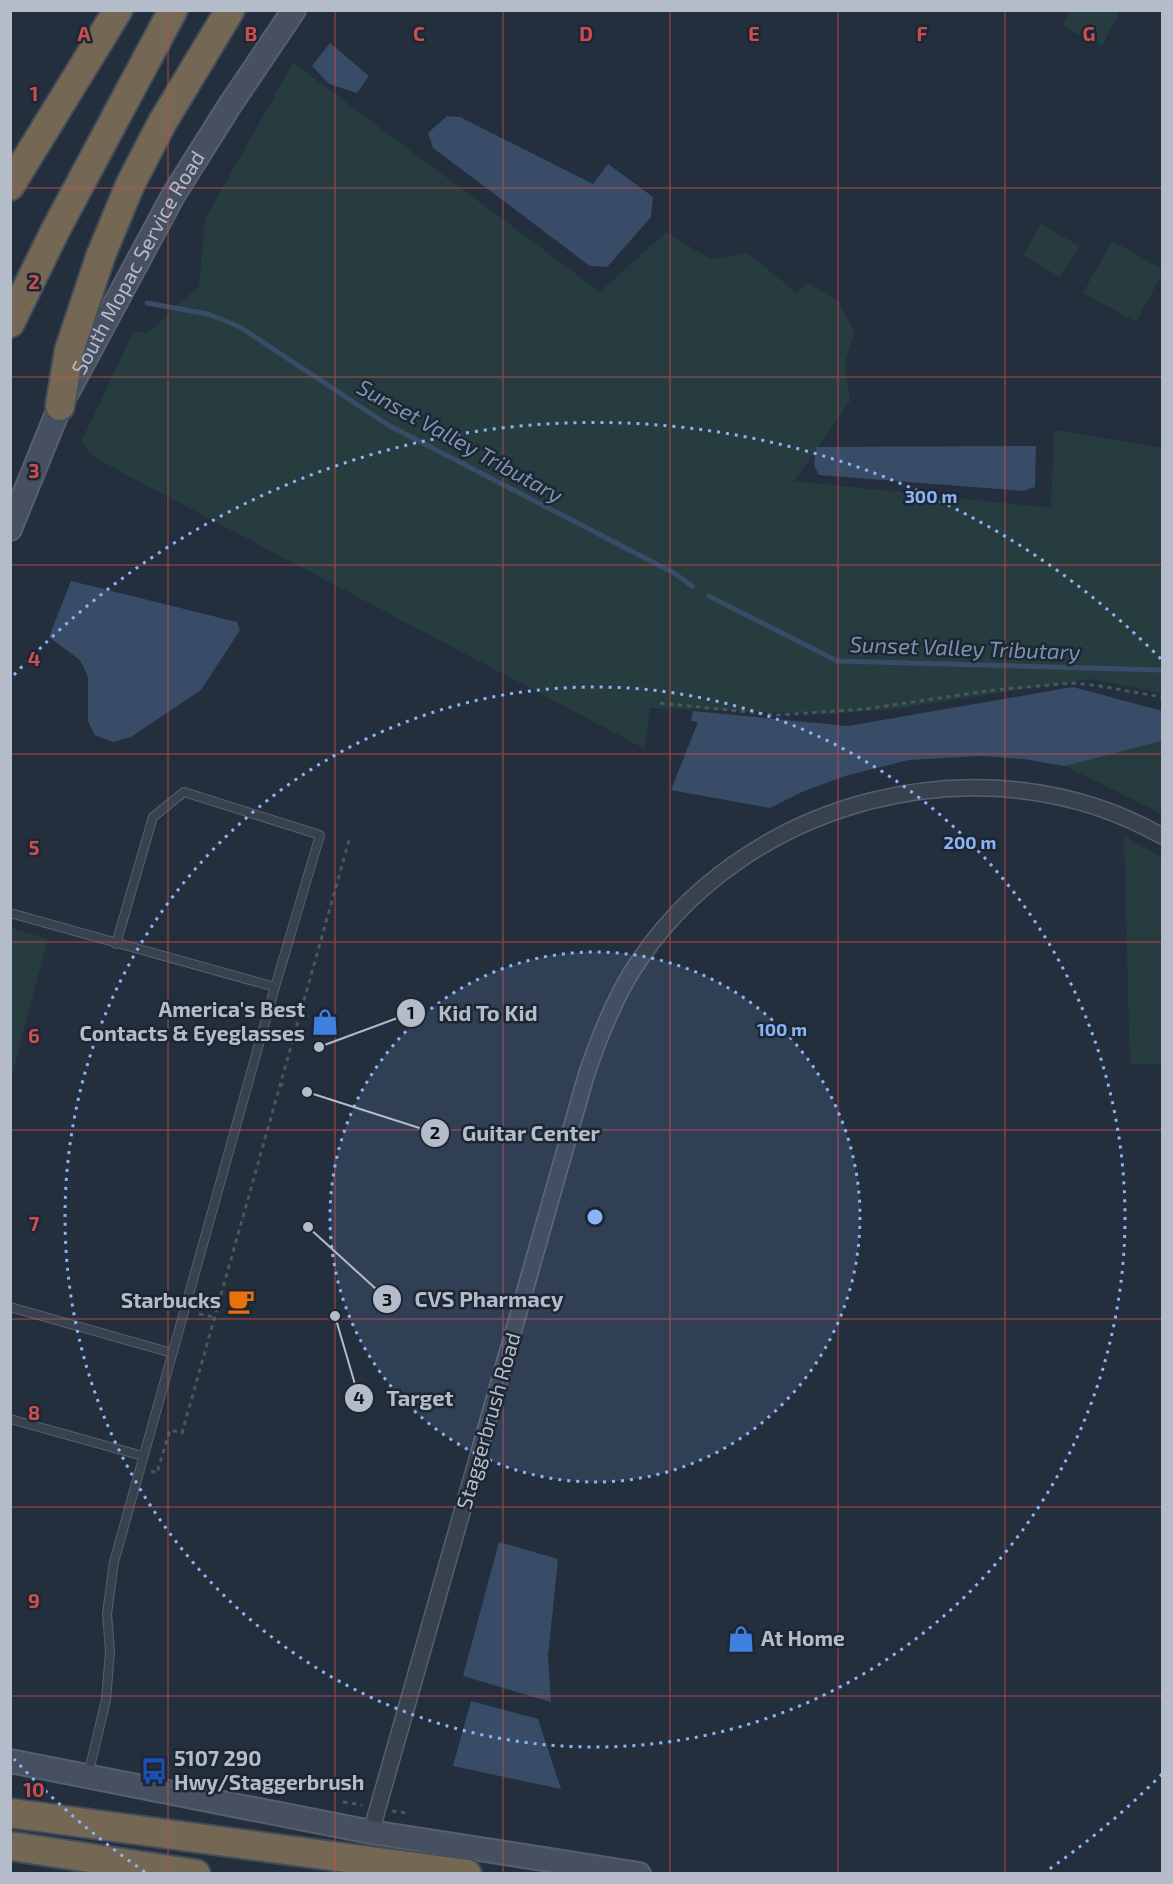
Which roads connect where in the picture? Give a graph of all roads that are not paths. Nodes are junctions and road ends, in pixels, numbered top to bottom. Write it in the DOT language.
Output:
graph roads {
  1 [pos="117,10"];
  2 [pos="173,10"];
  3 [pos="230,10"];
  4 [pos="294,10"];
  5 [pos="10,186"];
  6 [pos="10,323"];
  7 [pos="60,406"];
  8 [pos="10,529"];
  9 [pos="1162,836"];
  10 [pos="10,913"];
  11 [pos="116,944"];
  12 [pos="275,987"];
  13 [pos="10,1307"];
  14 [pos="172,1353"];
  15 [pos="10,1419"];
  16 [pos="143,1456"];
  17 [pos="10,1761"];
  18 [pos="87,1776"];
  19 [pos="10,1813"];
  20 [pos="371,1832"];
  21 [pos="10,1846"];
  22 [pos="196,1874"];
  23 [pos="467,1874"];
  24 [pos="639,1874"];
  1 -- 5 [label="highway"];
  2 -- 6 [label="highway"];
  3 -- 7 [label="highway"];
  4 -- 7 [label="main road, South Mopac Service Road"];
  7 -- 8 [label="main road, South Mopac Service Road"];
  9 -- 20 [label="street, Staggerbrush Road"];
  10 -- 11 [label="lane"];
  11 -- 12 [label="lane"];
  11 -- 12 [label="lane"];
  12 -- 14 [label="lane"];
  13 -- 14 [label="lane"];
  14 -- 16 [label="lane"];
  15 -- 16 [label="lane"];
  16 -- 18 [label="lane"];
  17 -- 18 [label="main road"];
  18 -- 20 [label="main road"];
  19 -- 23 [label="highway"];
  20 -- 24 [label="main road"];
  21 -- 22 [label="highway"];
}
